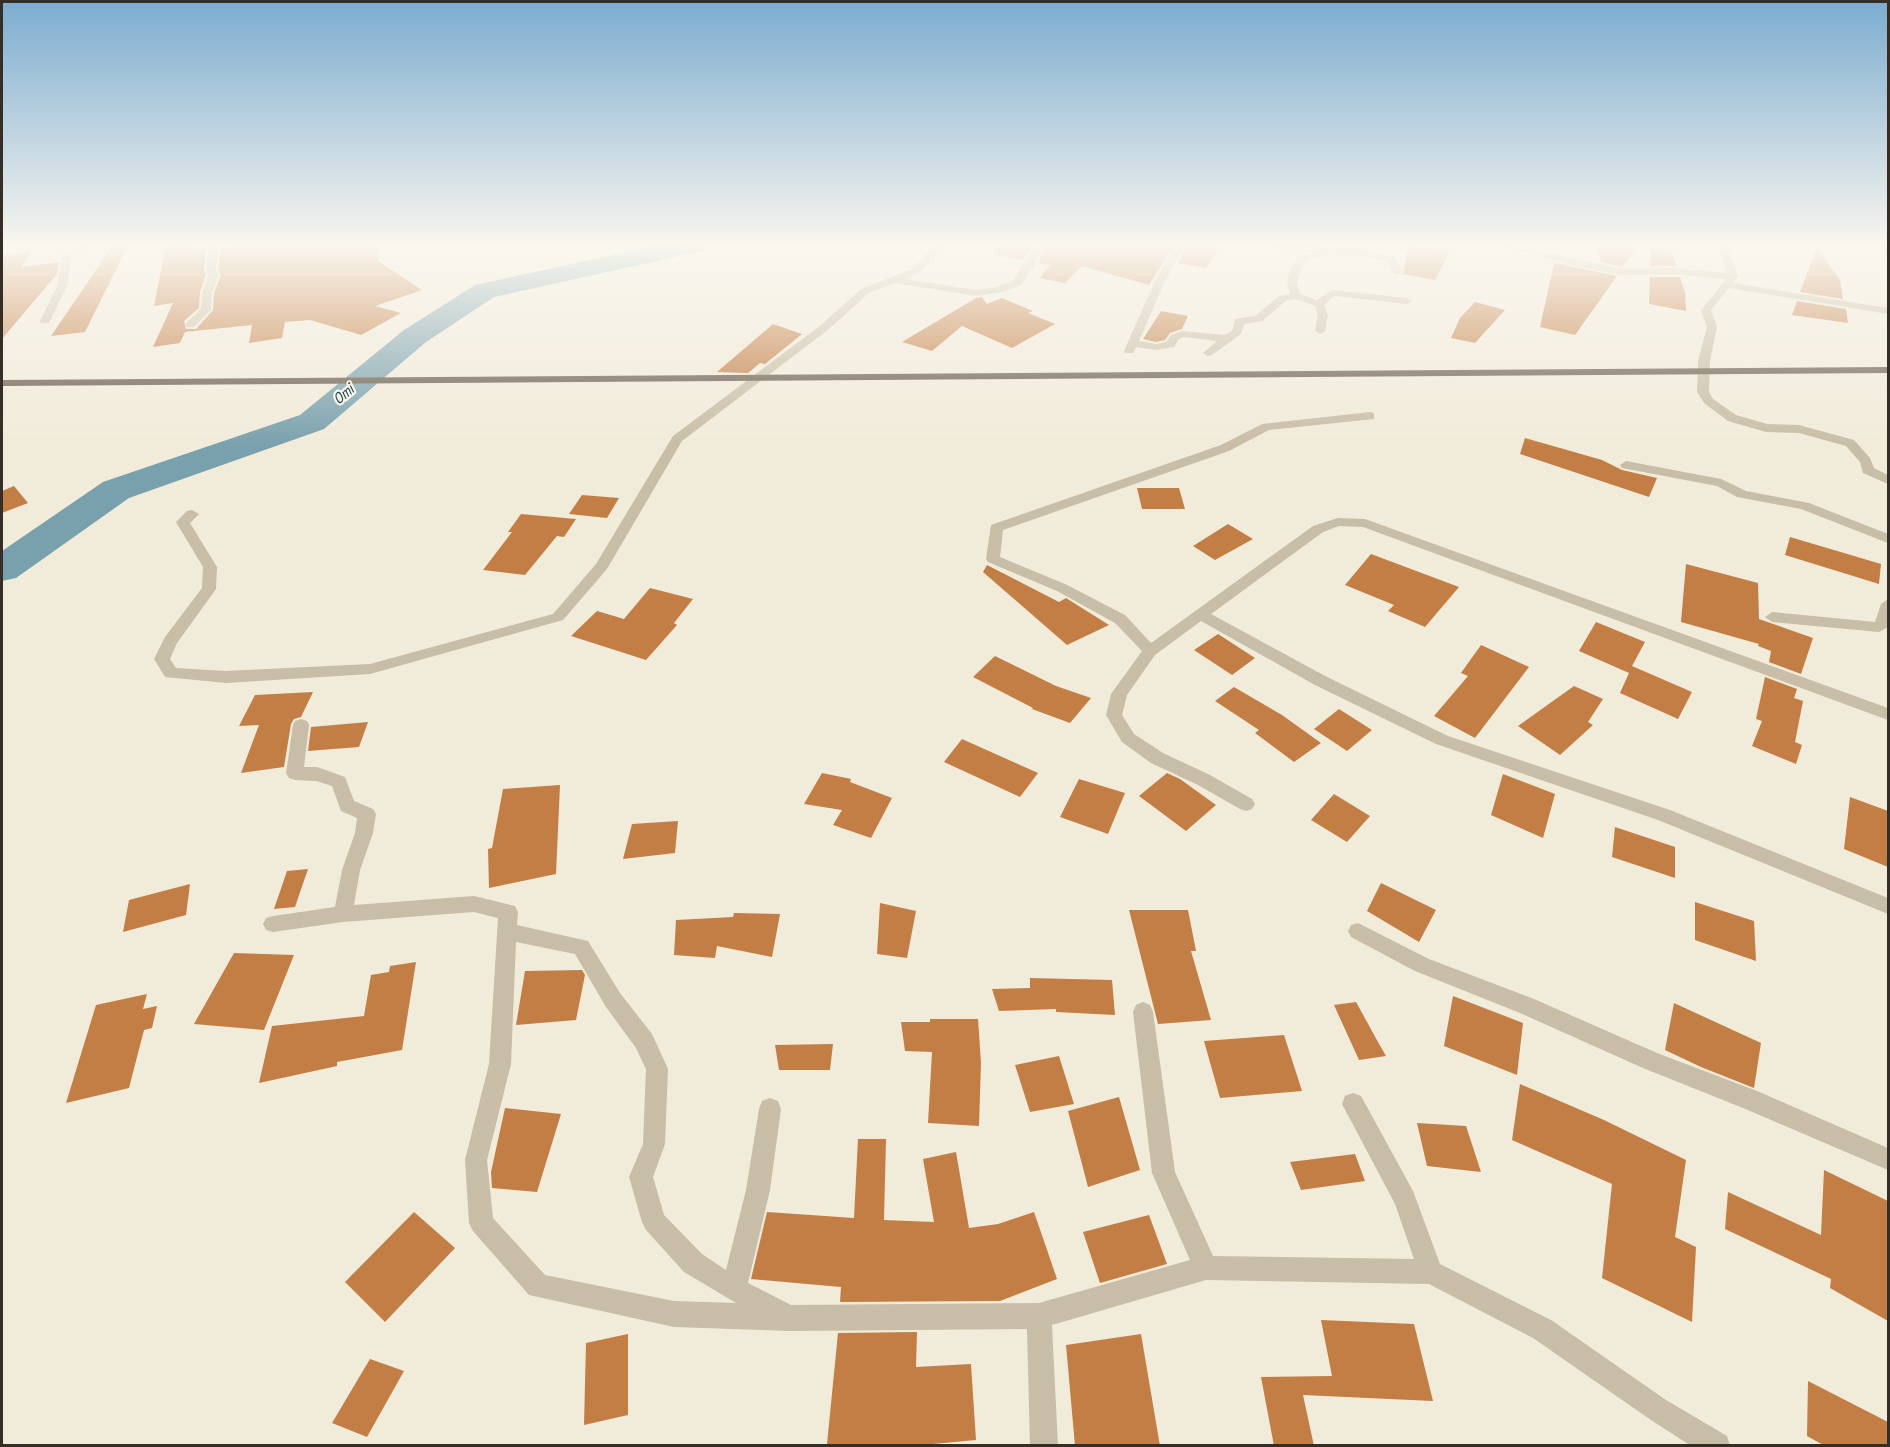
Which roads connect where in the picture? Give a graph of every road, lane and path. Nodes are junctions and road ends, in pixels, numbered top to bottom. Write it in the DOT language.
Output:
graph roads {
  1 [pos="49,313"];
  2 [pos="203,313"];
  3 [pos="841,313"];
  4 [pos="1146,313"];
  5 [pos="1266,313"];
  6 [pos="1322,313"];
  7 [pos="1707,313"];
  8 [pos="45,321"];
  9 [pos="190,325"];
  10 [pos="1320,331"];
  11 [pos="1228,339"];
  12 [pos="1208,353"];
  13 [pos="1888,370"];
  14 [pos="2,383"];
  15 [pos="1370,416"];
  16 [pos="1626,465"];
  17 [pos="1888,480"];
  18 [pos="192,514"];
  19 [pos="1888,539"];
  20 [pos="1888,604"];
  21 [pos="1201,615"];
  22 [pos="1772,617"];
  23 [pos="1150,651"];
  24 [pos="1888,714"];
  25 [pos="301,725"];
  26 [pos="1246,804"];
  27 [pos="1888,906"];
  28 [pos="343,914"];
  29 [pos="273,924"];
  30 [pos="1358,931"];
  31 [pos="507,932"];
  32 [pos="1143,1012"];
  33 [pos="1353,1104"];
  34 [pos="770,1108"];
  35 [pos="1888,1160"];
  36 [pos="1206,1268"];
  37 [pos="1431,1272"];
  38 [pos="734,1289"];
  39 [pos="1040,1317"];
  40 [pos="790,1318"];
  41 [pos="1044,1446"];
  42 [pos="1717,1446"];
  1 -- 8 [label="street"];
  2 -- 9 [label="street"];
  3 -- 18 [label="street"];
  4 -- 11 [label="street"];
  5 -- 11 [label="street"];
  6 -- 10 [label="street"];
  7 -- 17 [label="street"];
  11 -- 12 [label="street"];
  13 -- 14 [label="highway"];
  15 -- 23 [label="street"];
  16 -- 19 [label="street"];
  20 -- 22 [label="street"];
  21 -- 23 [label="street"];
  21 -- 24 [label="street"];
  21 -- 27 [label="street"];
  23 -- 26 [label="street"];
  25 -- 28 [label="street"];
  28 -- 29 [label="street"];
  28 -- 31 [label="street"];
  30 -- 35 [label="street"];
  31 -- 38 [label="street"];
  31 -- 40 [label="street"];
  32 -- 36 [label="street"];
  33 -- 37 [label="street"];
  34 -- 38 [label="street"];
  36 -- 37 [label="street"];
  36 -- 39 [label="street"];
  37 -- 42 [label="street"];
  38 -- 40 [label="street"];
  39 -- 40 [label="street"];
  39 -- 41 [label="street"];
}
